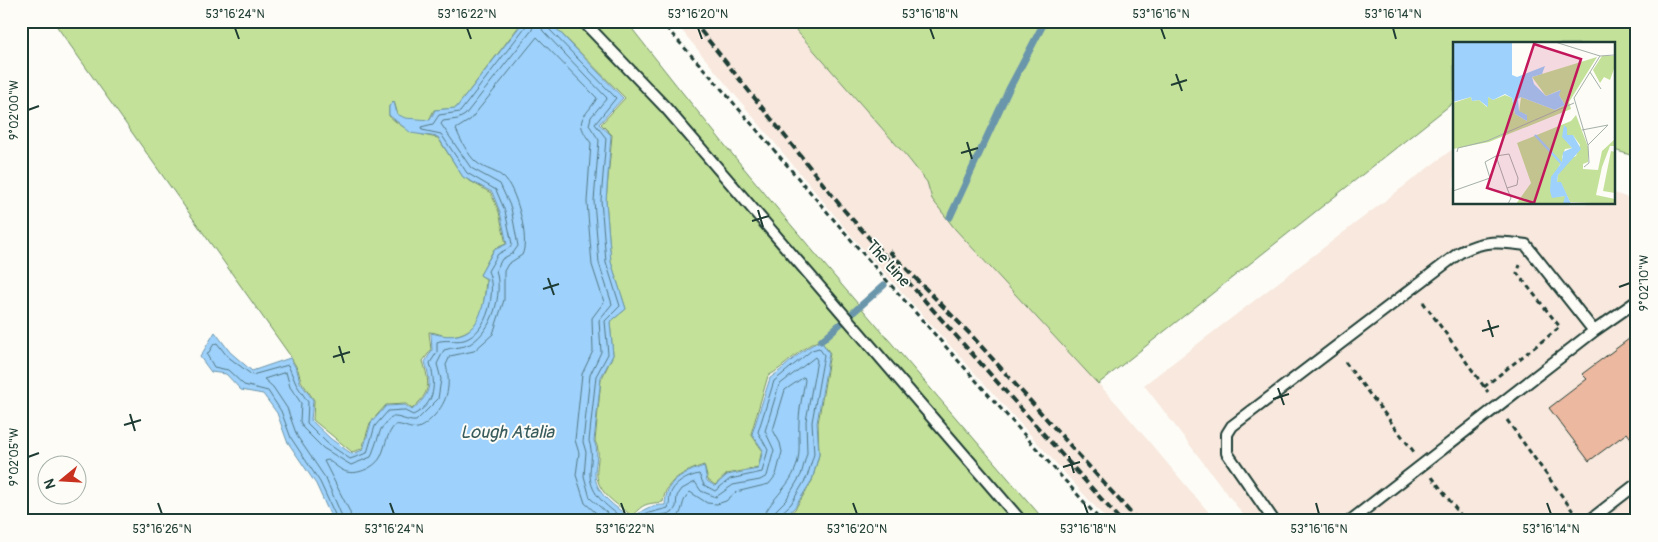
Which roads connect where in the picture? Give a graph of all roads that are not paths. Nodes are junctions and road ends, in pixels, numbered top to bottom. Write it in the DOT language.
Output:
graph roads {
  1 [pos="583,21"];
  2 [pos="1637,301"];
  3 [pos="1594,331"];
  4 [pos="1634,486"];
  5 [pos="1021,521"];
  6 [pos="1274,521"];
  7 [pos="1350,521"];
  8 [pos="1589,521"];
  1 -- 5 [label="lane"];
  2 -- 3 [label="lane"];
  3 -- 6 [label="lane"];
  3 -- 7 [label="lane"];
  4 -- 8 [label="lane"];
}
